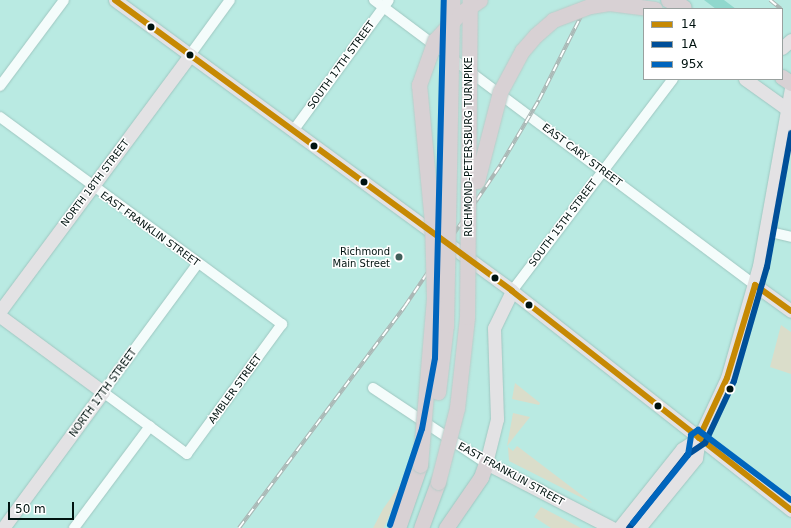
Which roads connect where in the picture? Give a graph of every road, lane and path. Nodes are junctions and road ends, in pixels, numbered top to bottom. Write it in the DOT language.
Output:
graph roads {
  1 [pos="64,0"];
  2 [pos="115,0"];
  3 [pos="230,0"];
  4 [pos="374,0"];
  5 [pos="452,0"];
  6 [pos="470,0"];
  7 [pos="480,0"];
  8 [pos="636,0"];
  9 [pos="668,0"];
  10 [pos="386,3"];
  11 [pos="681,5"];
  12 [pos="647,8"];
  13 [pos="647,8"];
  14 [pos="791,40"];
  15 [pos="783,47"];
  16 [pos="190,55"];
  17 [pos="672,80"];
  18 [pos="746,80"];
  19 [pos="0,86"];
  20 [pos="791,88"];
  21 [pos="787,109"];
  22 [pos="0,118"];
  23 [pos="293,131"];
  24 [pos="603,171"];
  25 [pos="92,186"];
  26 [pos="766,231"];
  27 [pos="791,237"];
  28 [pos="469,246"];
  29 [pos="198,263"];
  30 [pos="755,285"];
  31 [pos="512,291"];
  32 [pos="0,311"];
  33 [pos="791,311"];
  34 [pos="0,316"];
  35 [pos="282,324"];
  36 [pos="373,388"];
  37 [pos="103,392"];
  38 [pos="150,426"];
  39 [pos="699,438"];
  40 [pos="486,463"];
  41 [pos="419,470"];
  42 [pos="791,510"];
  43 [pos="6,524"];
  44 [pos="74,528"];
  45 [pos="398,528"];
  46 [pos="421,528"];
  47 [pos="446,528"];
  48 [pos="612,528"];
  49 [pos="619,528"];
  50 [pos="639,528"];
  1 -- 19 [label="street"];
  2 -- 16 [label="main road"];
  3 -- 16 [label="street"];
  4 -- 10 [label="street, EAST CARY STREET"];
  5 -- 41 [label="highway, RICHMOND-PETERSBURG TURNPIKE, bridge"];
  6 -- 28 [label="highway, RICHMOND-PETERSBURG TURNPIKE, bridge"];
  7 -- 41 [label="highway, bridge"];
  8 -- 13 [label="main road"];
  9 -- 11 [label="highway"];
  10 -- 23 [label="street, SOUTH 17TH STREET"];
  10 -- 24 [label="street, EAST CARY STREET"];
  12 -- 28 [label="highway, bridge"];
  14 -- 15 [label="main road"];
  16 -- 23 [label="main road"];
  16 -- 25 [label="main road, NORTH 18TH STREET"];
  17 -- 24 [label="street, SOUTH 15TH STREET"];
  18 -- 21 [label="main road"];
  20 -- 21 [label="main road"];
  21 -- 26 [label="main road"];
  22 -- 25 [label="street, EAST FRANKLIN STREET"];
  23 -- 31 [label="main road"];
  24 -- 30 [label="street, EAST CARY STREET"];
  24 -- 31 [label="street, SOUTH 15TH STREET"];
  25 -- 29 [label="street, EAST FRANKLIN STREET"];
  25 -- 32 [label="main road, NORTH 18TH STREET"];
  26 -- 27 [label="street"];
  26 -- 30 [label="main road"];
  28 -- 46 [label="highway, RICHMOND-PETERSBURG TURNPIKE, bridge"];
  29 -- 35 [label="street, EAST FRANKLIN STREET"];
  29 -- 37 [label="street, NORTH 17TH STREET"];
  30 -- 33 [label="main road, EAST CARY STREET"];
  30 -- 39 [label="main road"];
  31 -- 39 [label="main road"];
  31 -- 40 [label="main road"];
  34 -- 37 [label="main road"];
  35 -- 38 [label="street, AMBLER STREET"];
  36 -- 40 [label="street, EAST FRANKLIN STREET"];
  37 -- 38 [label="street"];
  37 -- 43 [label="main road, NORTH 17TH STREET"];
  38 -- 44 [label="street"];
  39 -- 42 [label="main road"];
  39 -- 49 [label="main road"];
  39 -- 50 [label="main road"];
  40 -- 47 [label="highway"];
  40 -- 48 [label="main road, EAST FRANKLIN STREET"];
  41 -- 45 [label="highway"];
}
